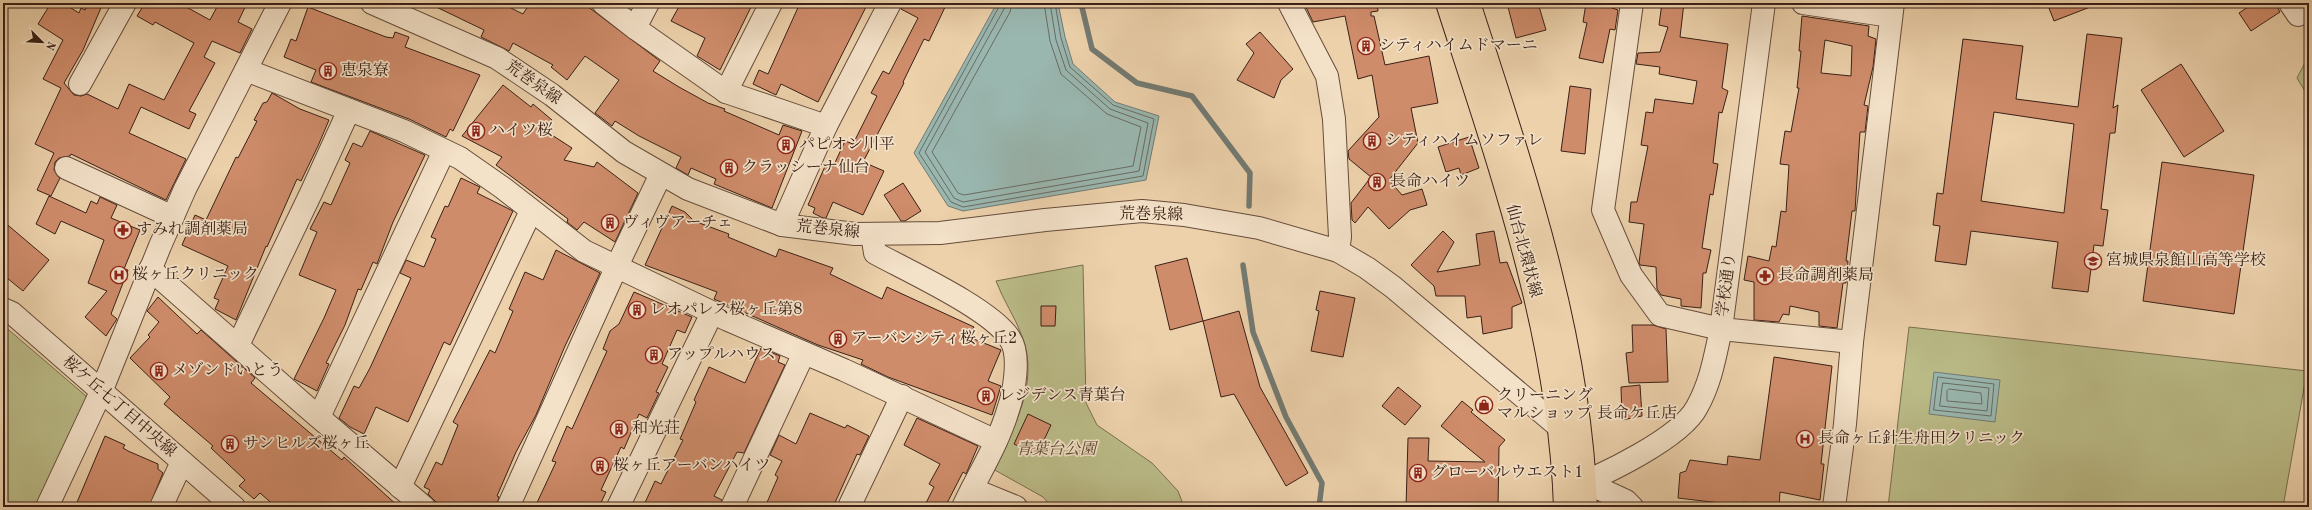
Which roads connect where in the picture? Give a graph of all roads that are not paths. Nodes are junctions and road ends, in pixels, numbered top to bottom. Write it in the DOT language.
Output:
graph roads {
  1 [pos="125,3"];
  2 [pos="280,3"];
  3 [pos="372,3"];
  4 [pos="603,3"];
  5 [pos="648,3"];
  6 [pos="770,3"];
  7 [pos="890,3"];
  8 [pos="1289,3"];
  9 [pos="1447,3"];
  10 [pos="1469,3"];
  11 [pos="1632,3"];
  12 [pos="1764,3"];
  13 [pos="1803,3"];
  14 [pos="2290,3"];
  15 [pos="1892,9"];
  16 [pos="411,10"];
  17 [pos="2309,10"];
  18 [pos="635,28"];
  19 [pos="246,70"];
  20 [pos="80,84"];
  21 [pos="726,92"];
  22 [pos="349,110"];
  23 [pos="826,126"];
  24 [pos="444,151"];
  25 [pos="66,168"];
  26 [pos="662,174"];
  27 [pos="531,211"];
  28 [pos="173,217"];
  29 [pos="782,225"];
  30 [pos="872,234"];
  31 [pos="1338,251"];
  32 [pos="616,268"];
  33 [pos="150,269"];
  34 [pos="3,309"];
  35 [pos="712,313"];
  36 [pos="1721,329"];
  37 [pos="1852,342"];
  38 [pos="238,345"];
  39 [pos="804,353"];
  40 [pos="101,392"];
  41 [pos="902,396"];
  42 [pos="319,417"];
  43 [pos="1568,425"];
  44 [pos="996,441"];
  45 [pos="182,462"];
  46 [pos="1585,482"];
  47 [pos="400,487"];
  48 [pos="968,498"];
  49 [pos="1564,498"];
  50 [pos="47,507"];
  51 [pos="161,507"];
  52 [pos="234,507"];
  53 [pos="424,507"];
  54 [pos="508,507"];
  55 [pos="618,507"];
  56 [pos="732,507"];
  57 [pos="849,507"];
  58 [pos="1016,507"];
  59 [pos="1586,507"];
  60 [pos="1632,507"];
  61 [pos="1834,507"];
  1 -- 20 [label="street"];
  2 -- 19 [label="street"];
  3 -- 16 [label="street, 荒巻泉線"];
  4 -- 18 [label="street"];
  5 -- 18 [label="street"];
  6 -- 21 [label="street"];
  7 -- 23 [label="street"];
  8 -- 31 [label="street"];
  9 -- 43 [label="main road, 仙台北環状線"];
  10 -- 43 [label="main road, 仙台北環状線"];
  11 -- 36 [label="street"];
  12 -- 36 [label="street, 学校通り"];
  13 -- 15 [label="street"];
  14 -- 17 [label="street"];
  15 -- 37 [label="street"];
  16 -- 26 [label="street, 荒巻泉線"];
  18 -- 21 [label="street"];
  19 -- 22 [label="street"];
  19 -- 28 [label="street"];
  21 -- 23 [label="street"];
  22 -- 24 [label="street"];
  22 -- 38 [label="street"];
  23 -- 29 [label="street"];
  24 -- 27 [label="street"];
  24 -- 42 [label="street"];
  25 -- 28 [label="street"];
  26 -- 29 [label="street, 荒巻泉線"];
  26 -- 32 [label="street"];
  27 -- 32 [label="street"];
  27 -- 47 [label="street"];
  28 -- 33 [label="street"];
  29 -- 30 [label="street, 荒巻泉線"];
  30 -- 31 [label="street, 荒巻泉線"];
  30 -- 44 [label="street"];
  31 -- 43 [label="street, 荒巻泉線"];
  32 -- 35 [label="street"];
  32 -- 54 [label="street"];
  33 -- 38 [label="street"];
  33 -- 40 [label="street"];
  34 -- 40 [label="street, 桜ケ丘七丁目中央線"];
  35 -- 39 [label="street"];
  35 -- 55 [label="street"];
  36 -- 37 [label="street"];
  36 -- 46 [label="street, 学校通り"];
  37 -- 61 [label="street"];
  38 -- 42 [label="street"];
  39 -- 41 [label="street"];
  39 -- 56 [label="street"];
  40 -- 45 [label="street, 桜ケ丘七丁目中央線"];
  40 -- 50 [label="street"];
  41 -- 44 [label="street"];
  41 -- 57 [label="street"];
  42 -- 47 [label="street"];
  43 -- 46 [label="main road, 仙台北環状線"];
  43 -- 49 [label="main road, 仙台北環状線"];
  44 -- 48 [label="street"];
  45 -- 51 [label="street"];
  45 -- 52 [label="street, 桜ケ丘七丁目中央線"];
  46 -- 49 [label="street, 学校通り"];
  46 -- 59 [label="main road, 仙台北環状線"];
  46 -- 60 [label="street"];
  47 -- 53 [label="street"];
  48 -- 58 [label="street"];
}
